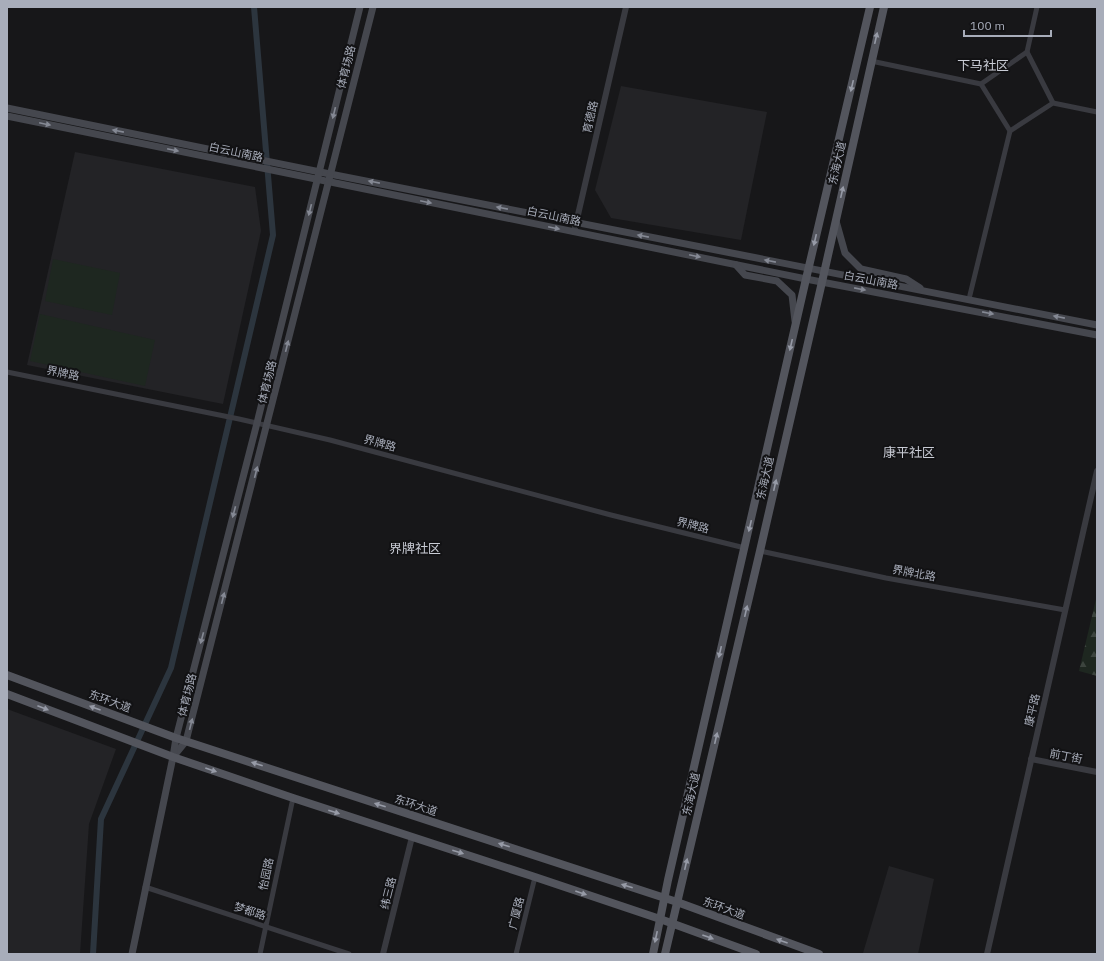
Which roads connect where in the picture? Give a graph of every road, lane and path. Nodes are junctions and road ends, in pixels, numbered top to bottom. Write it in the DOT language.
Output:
graph roads {
  1 [pos="360,7"];
  2 [pos="373,7"];
  3 [pos="626,7"];
  4 [pos="870,7"];
  5 [pos="884,7"];
  6 [pos="1037,7"];
  7 [pos="1027,52"];
  8 [pos="871,61"];
  9 [pos="981,84"];
  10 [pos="1053,103"];
  11 [pos="7,108"];
  12 [pos="1097,112"];
  13 [pos="7,116"];
  14 [pos="1010,131"];
  15 [pos="320,172"];
  16 [pos="330,174"];
  17 [pos="318,180"];
  18 [pos="329,182"];
  19 [pos="836,219"];
  20 [pos="576,222"];
  21 [pos="574,232"];
  22 [pos="736,265"];
  23 [pos="809,268"];
  24 [pos="824,271"];
  25 [pos="806,279"];
  26 [pos="822,282"];
  27 [pos="924,291"];
  28 [pos="969,300"];
  29 [pos="796,325"];
  30 [pos="1097,325"];
  31 [pos="1097,334"];
  32 [pos="7,372"];
  33 [pos="257,423"];
  34 [pos="267,426"];
  35 [pos="1097,470"];
  36 [pos="1096,479"];
  37 [pos="745,548"];
  38 [pos="760,551"];
  39 [pos="1065,610"];
  40 [pos="7,675"];
  41 [pos="7,694"];
  42 [pos="176,738"];
  43 [pos="186,741"];
  44 [pos="173,757"];
  45 [pos="1031,759"];
  46 [pos="1097,772"];
  47 [pos="293,798"];
  48 [pos="412,837"];
  49 [pos="535,877"];
  50 [pos="145,887"];
  51 [pos="664,898"];
  52 [pos="677,902"];
  53 [pos="660,920"];
  54 [pos="672,924"];
  55 [pos="266,926"];
  56 [pos="132,954"];
  57 [pos="260,954"];
  58 [pos="349,954"];
  59 [pos="383,954"];
  60 [pos="516,954"];
  61 [pos="653,954"];
  62 [pos="665,954"];
  63 [pos="756,954"];
  64 [pos="819,954"];
  65 [pos="986,954"];
  1 -- 15 [label="main road, 体育场路, one-way"];
  2 -- 16 [label="main road, 体育场路"];
  3 -- 20 [label="street, 育德路"];
  4 -- 23 [label="main road, 东海大道, one-way"];
  8 -- 5 [label="main road, 东海大道, one-way"];
  6 -- 7 [label="street"];
  7 -- 9 [label="street"];
  7 -- 10 [label="street"];
  8 -- 9 [label="street"];
  19 -- 8 [label="main road, 东海大道, one-way"];
  9 -- 14 [label="street"];
  10 -- 12 [label="street"];
  10 -- 14 [label="street"];
  15 -- 11 [label="main road, 白云山南路, one-way"];
  13 -- 17 [label="main road, 白云山南路, one-way"];
  14 -- 28 [label="street"];
  15 -- 16 [label="main road, 白云山南路"];
  15 -- 17 [label="main road, 体育场路"];
  16 -- 18 [label="main road, 体育场路"];
  20 -- 16 [label="main road, 白云山南路, one-way"];
  17 -- 18 [label="main road, 白云山南路"];
  17 -- 33 [label="main road, 体育场路, one-way"];
  18 -- 21 [label="main road, 白云山南路, one-way"];
  34 -- 18 [label="main road, 体育场路, one-way"];
  19 -- 24 [label="main road, 东海大道"];
  19 -- 27 [label="main road"];
  20 -- 21 [label="street, 育德路"];
  23 -- 20 [label="main road, 白云山南路, one-way"];
  21 -- 22 [label="main road, 白云山南路, one-way"];
  22 -- 25 [label="main road, 白云山南路"];
  22 -- 29 [label="main road"];
  23 -- 24 [label="main road, 白云山南路"];
  23 -- 25 [label="main road, 东海大道"];
  24 -- 26 [label="main road, 东海大道"];
  24 -- 27 [label="main road, 白云山南路"];
  25 -- 26 [label="main road, 白云山南路"];
  25 -- 29 [label="main road, 东海大道"];
  26 -- 31 [label="main road, 白云山南路, one-way"];
  38 -- 26 [label="main road, 东海大道, one-way"];
  27 -- 28 [label="main road, 白云山南路"];
  30 -- 28 [label="main road, 白云山南路, one-way"];
  29 -- 37 [label="main road, 东海大道, one-way"];
  32 -- 33 [label="street, 界牌路"];
  33 -- 34 [label="street, 界牌路"];
  33 -- 42 [label="main road, 体育场路, one-way"];
  34 -- 37 [label="street, 界牌路"];
  43 -- 34 [label="main road, 体育场路, one-way"];
  35 -- 36 [label="street, 康平路"];
  36 -- 39 [label="street, 康平路"];
  37 -- 51 [label="main road, 东海大道, one-way"];
  38 -- 39 [label="street, 界牌北路"];
  52 -- 38 [label="main road, 东海大道, one-way"];
  39 -- 45 [label="street, 康平路"];
  42 -- 40 [label="main road, 东环大道, one-way"];
  41 -- 44 [label="main road, one-way"];
  42 -- 43 [label="main road, 东环大道"];
  42 -- 44 [label="main road, 体育场路"];
  43 -- 44 [label="main road, 体育场路"];
  51 -- 43 [label="main road, 东环大道, one-way"];
  44 -- 47 [label="main road, one-way"];
  44 -- 50 [label="main road, 体育场路"];
  45 -- 46 [label="street, 前丁街"];
  45 -- 65 [label="street, 康平路"];
  47 -- 48 [label="main road, one-way"];
  47 -- 55 [label="street, 怡园路"];
  48 -- 49 [label="main road, one-way"];
  48 -- 59 [label="street, 纬三路"];
  49 -- 53 [label="main road, one-way"];
  49 -- 60 [label="street, 广厦路"];
  50 -- 55 [label="street, 梦都路"];
  50 -- 56 [label="main road, 体育场路"];
  51 -- 52 [label="main road, 东环大道"];
  51 -- 53 [label="main road, 东海大道"];
  52 -- 54 [label="main road, 东海大道"];
  64 -- 52 [label="main road, 东环大道, one-way"];
  53 -- 54 [label="main road"];
  53 -- 61 [label="main road, 东海大道, one-way"];
  54 -- 62 [label="main road, 东海大道"];
  54 -- 63 [label="main road, one-way"];
  55 -- 57 [label="street, 怡园路"];
  55 -- 58 [label="street, 梦都路"];
}
